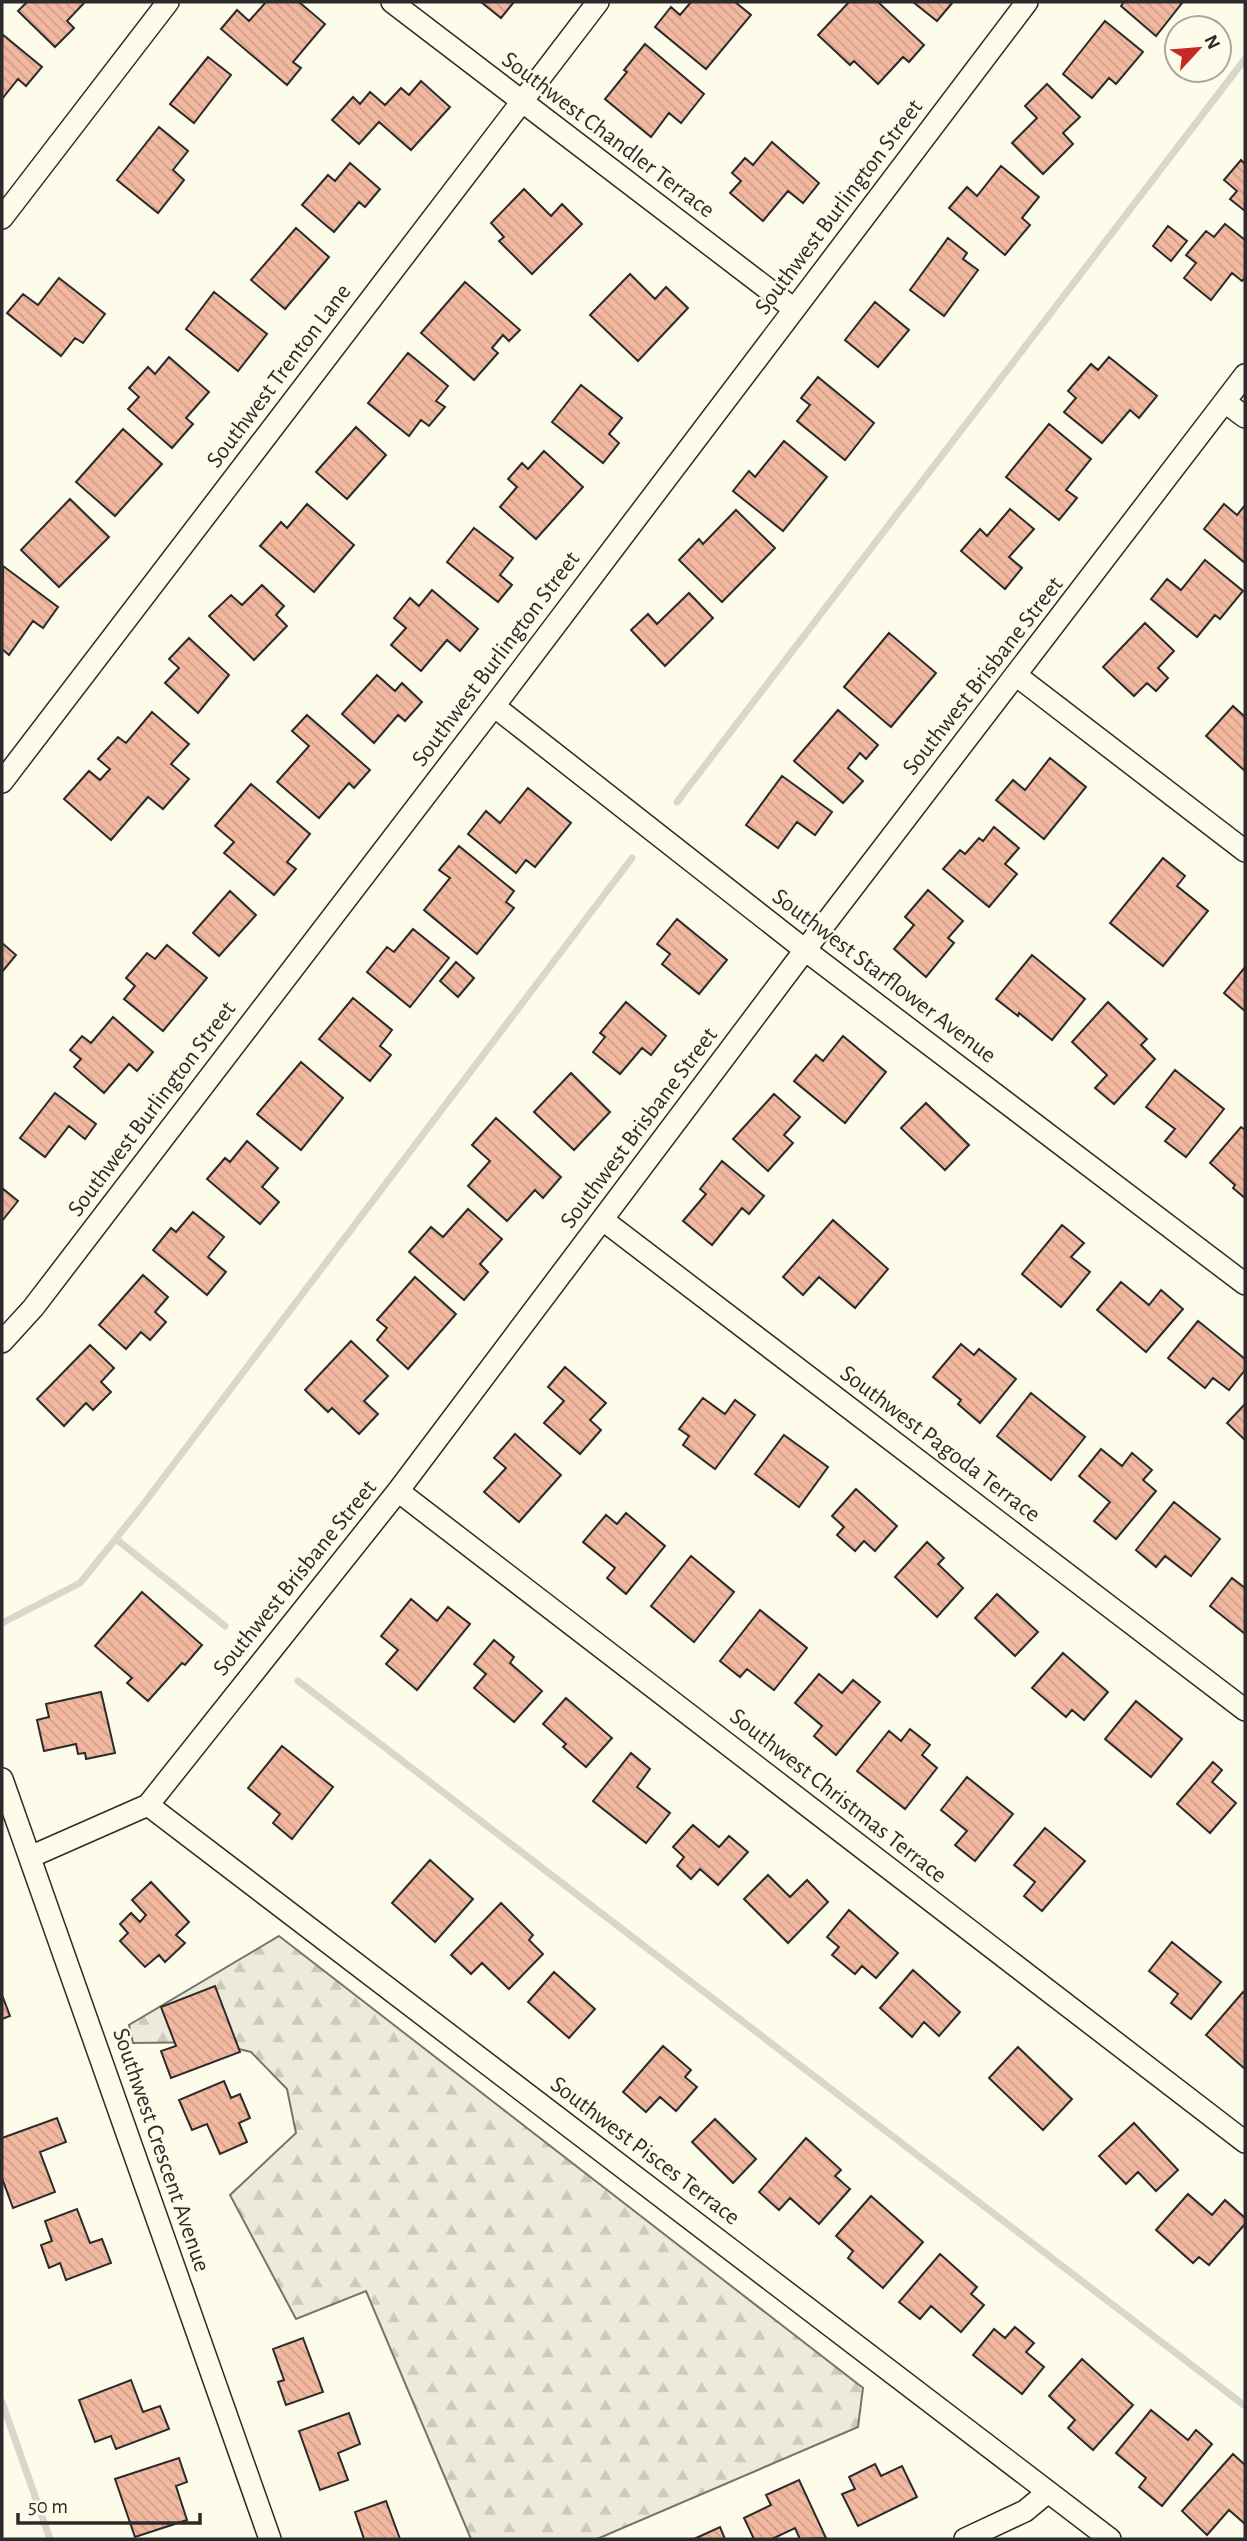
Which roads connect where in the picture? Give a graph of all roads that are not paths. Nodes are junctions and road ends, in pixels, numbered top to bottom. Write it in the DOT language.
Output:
graph roads {
  1 [pos="168,2"];
  2 [pos="392,2"];
  3 [pos="598,2"];
  4 [pos="1027,2"];
  5 [pos="521,102"];
  6 [pos="2,218"];
  7 [pos="794,309"];
  8 [pos="1245,375"];
  9 [pos="1225,402"];
  10 [pos="1245,417"];
  11 [pos="1017,676"];
  12 [pos="494,706"];
  13 [pos="2,782"];
  14 [pos="1245,851"];
  15 [pos="805,950"];
  16 [pos="603,1220"];
  17 [pos="1245,1284"];
  18 [pos="2,1342"];
  19 [pos="398,1491"];
  20 [pos="1245,1710"];
  21 [pos="2,1779"];
  22 [pos="148,1805"];
  23 [pos="30,1857"];
  24 [pos="1245,2143"];
  25 [pos="1048,2492"];
  26 [pos="270,2539"];
  27 [pos="965,2539"];
  28 [pos="1110,2539"];
  1 -- 6 [label="street"];
  2 -- 5 [label="street, Southwest Chandler Terrace"];
  3 -- 5 [label="street, Southwest Trenton Lane"];
  4 -- 7 [label="street, Southwest Burlington Street"];
  5 -- 7 [label="street, Southwest Chandler Terrace"];
  5 -- 13 [label="street, Southwest Trenton Lane"];
  7 -- 12 [label="street, Southwest Burlington Street"];
  8 -- 9 [label="street, Southwest Brisbane Street"];
  9 -- 10 [label="street"];
  9 -- 11 [label="street, Southwest Brisbane Street"];
  11 -- 14 [label="street"];
  11 -- 15 [label="street, Southwest Brisbane Street"];
  12 -- 15 [label="street, Southwest Starflower Avenue"];
  12 -- 18 [label="street, Southwest Burlington Street"];
  15 -- 16 [label="street, Southwest Brisbane Street"];
  15 -- 17 [label="street, Southwest Starflower Avenue"];
  16 -- 19 [label="street, Southwest Brisbane Street"];
  16 -- 20 [label="street, Southwest Pagoda Terrace"];
  19 -- 22 [label="street, Southwest Brisbane Street"];
  19 -- 24 [label="street, Southwest Christmas Terrace"];
  21 -- 23 [label="street, Southwest Crescent Avenue"];
  22 -- 23 [label="street, Southwest Brisbane Street"];
  22 -- 25 [label="street, Southwest Pisces Terrace"];
  23 -- 26 [label="street, Southwest Crescent Avenue"];
  25 -- 27 [label="street"];
  25 -- 28 [label="street, Southwest Pisces Terrace"];
}
